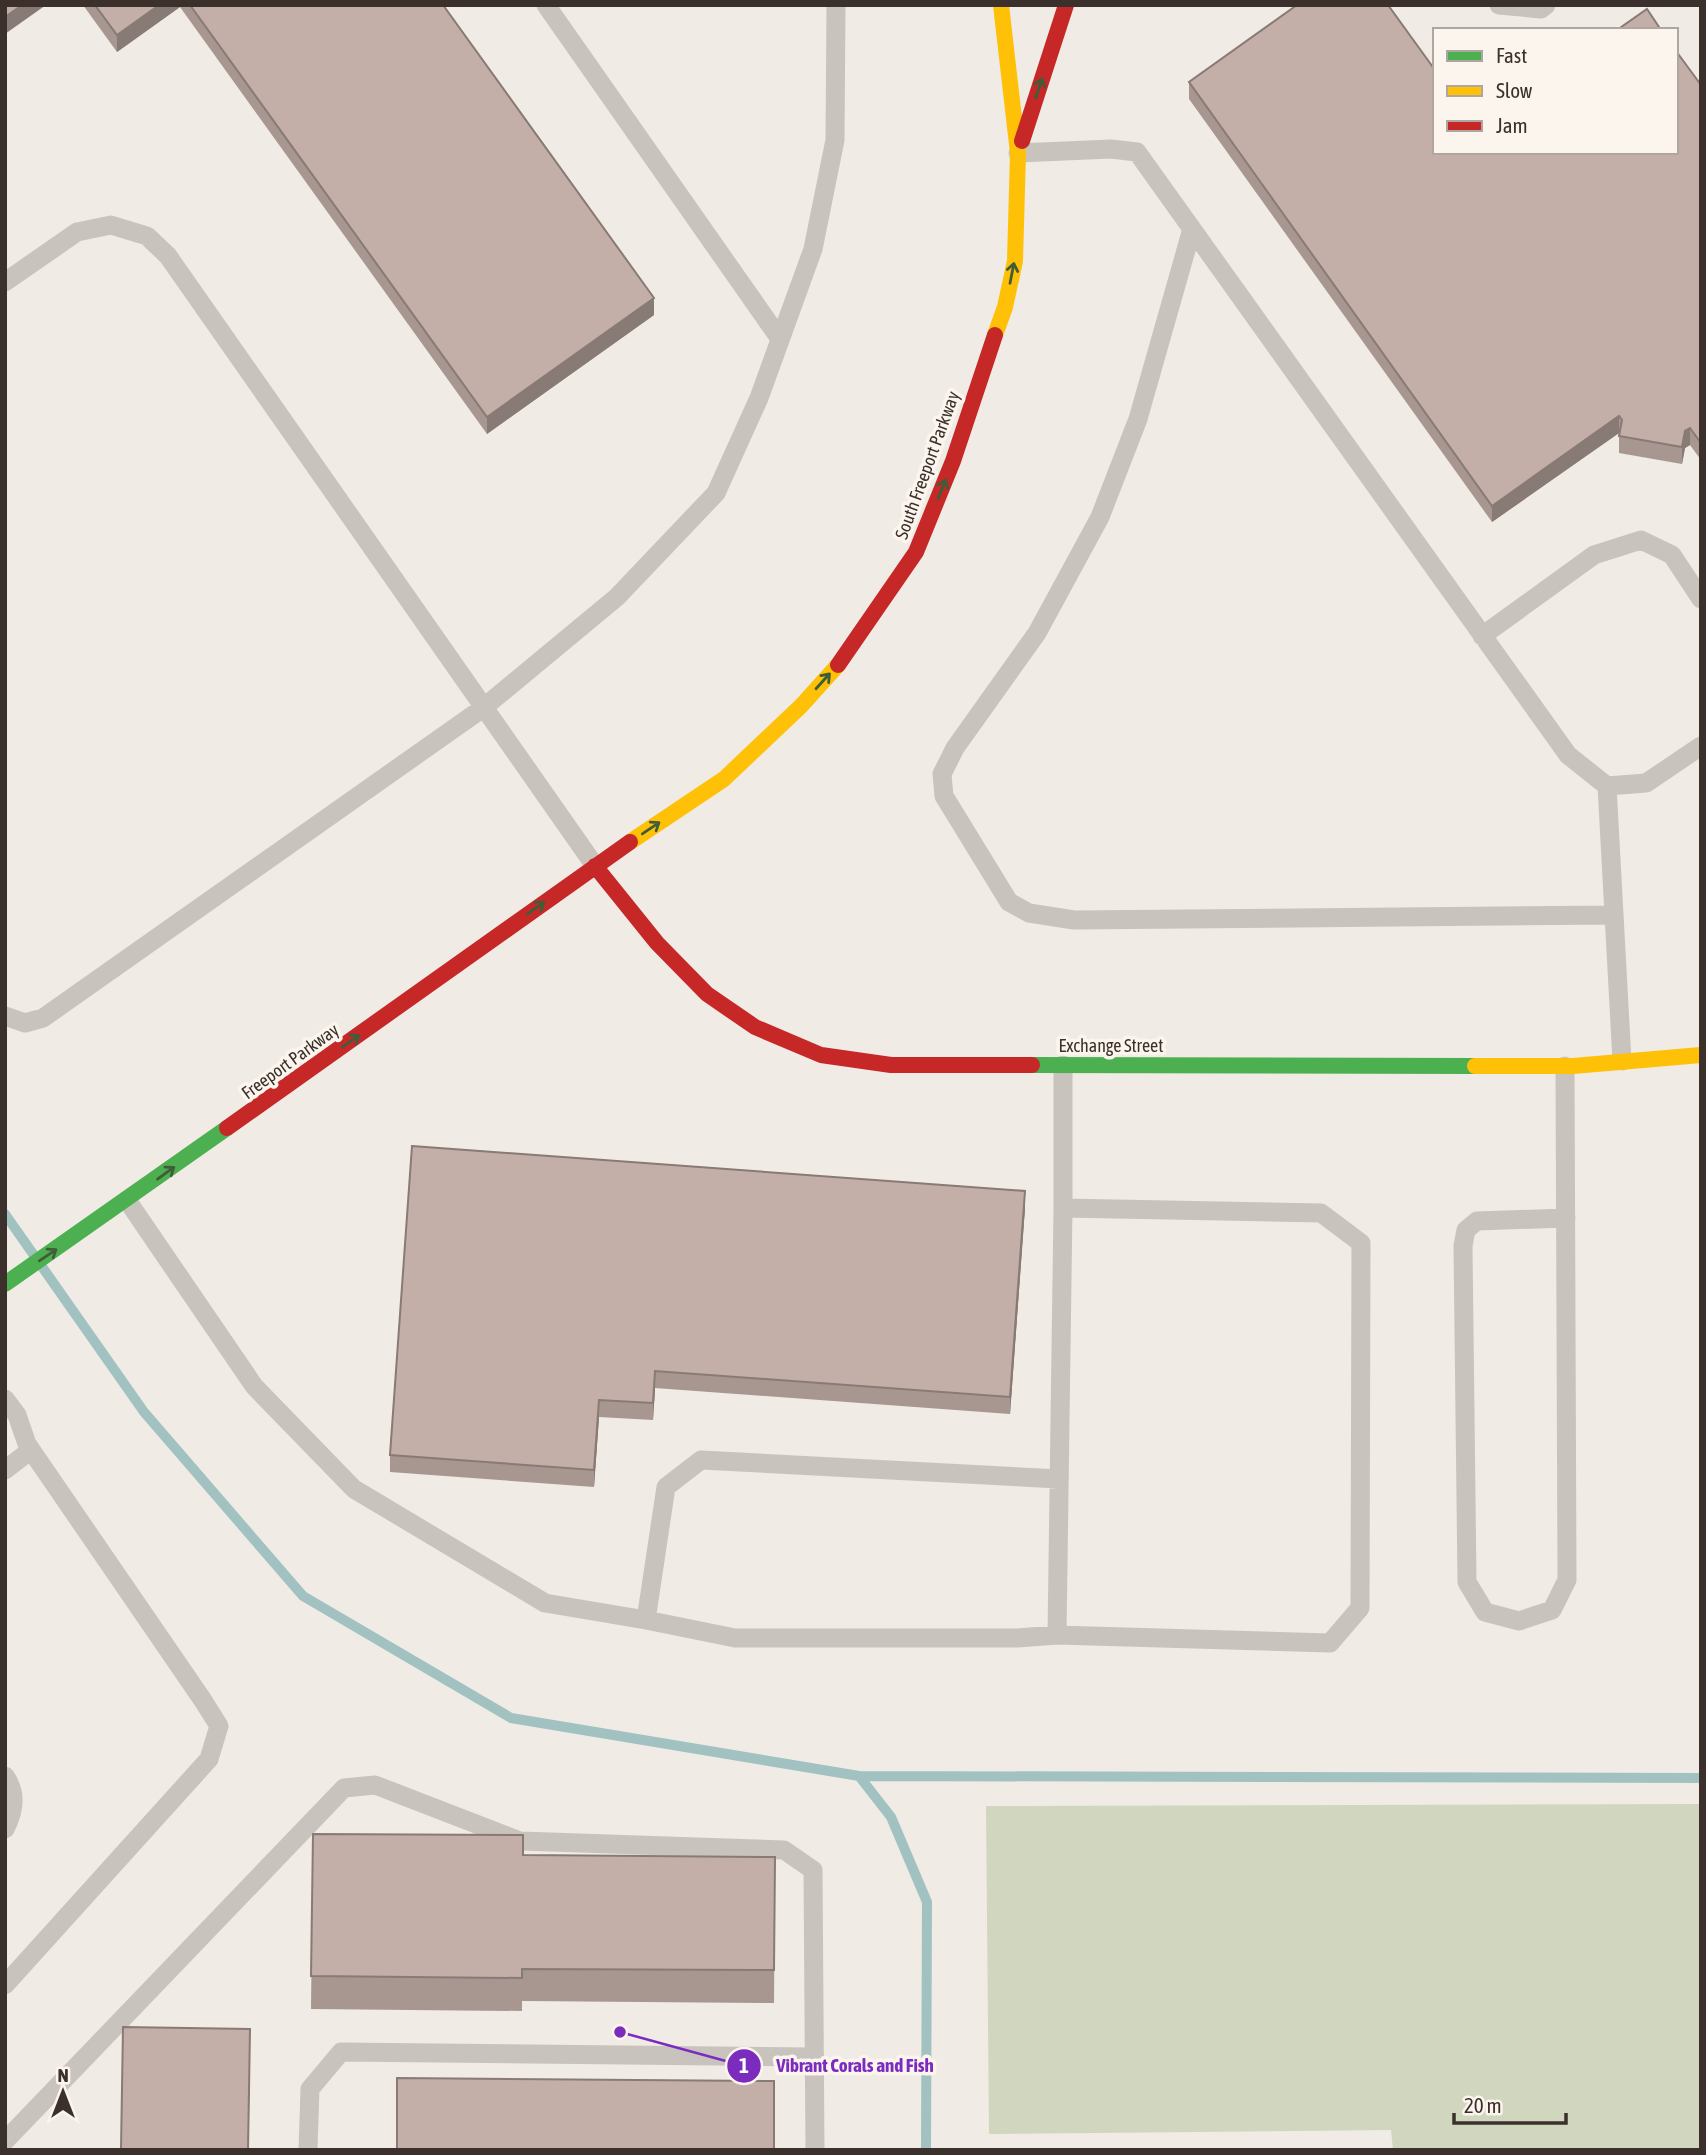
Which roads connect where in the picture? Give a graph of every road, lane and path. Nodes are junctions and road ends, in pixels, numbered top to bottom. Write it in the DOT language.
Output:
graph roads {
  1 [pos="546,5"];
  2 [pos="836,5"];
  3 [pos="1001,5"];
  4 [pos="1066,5"];
  5 [pos="1499,5"];
  6 [pos="1546,5"];
  7 [pos="1018,153"];
  8 [pos="1192,229"];
  9 [pos="5,282"];
  10 [pos="780,339"];
  11 [pos="1701,599"];
  12 [pos="1482,636"];
  13 [pos="483,708"];
  14 [pos="1701,746"];
  15 [pos="1606,786"];
  16 [pos="595,866"];
  17 [pos="1614,915"];
  18 [pos="5,1016"];
  19 [pos="1701,1055"];
  20 [pos="1622,1061"];
  21 [pos="1063,1065"];
  22 [pos="1565,1066"];
  23 [pos="127,1200"];
  24 [pos="1063,1208"];
  25 [pos="1566,1218"];
  26 [pos="5,1284"];
  27 [pos="5,1399"];
  28 [pos="32,1450"];
  29 [pos="5,1470"];
  30 [pos="1059,1479"];
  31 [pos="646,1620"];
  32 [pos="1057,1635"];
  33 [pos="5,1776"];
  34 [pos="5,1829"];
  35 [pos="5,1985"];
  36 [pos="814,2057"];
  37 [pos="5,2141"];
  38 [pos="308,2150"];
  39 [pos="815,2150"];
  1 -- 10 [label="lane"];
  2 -- 10 [label="lane"];
  3 -- 7 [label="main road"];
  7 -- 4 [label="main road, one-way"];
  5 -- 6 [label="lane"];
  7 -- 8 [label="lane"];
  16 -- 7 [label="main road, South Freeport Parkway, one-way"];
  8 -- 12 [label="lane"];
  8 -- 17 [label="lane"];
  9 -- 13 [label="lane"];
  10 -- 13 [label="lane"];
  11 -- 12 [label="lane"];
  12 -- 15 [label="lane"];
  13 -- 16 [label="lane"];
  13 -- 18 [label="lane"];
  14 -- 15 [label="lane"];
  15 -- 17 [label="lane"];
  16 -- 21 [label="main road, Exchange Street"];
  23 -- 16 [label="main road, Freeport Parkway, one-way"];
  17 -- 20 [label="lane"];
  19 -- 20 [label="main road, Exchange Street"];
  20 -- 22 [label="main road, Exchange Street"];
  21 -- 22 [label="main road, Exchange Street"];
  21 -- 24 [label="lane"];
  22 -- 25 [label="lane"];
  26 -- 23 [label="main road, Freeport Parkway, one-way"];
  23 -- 31 [label="lane"];
  24 -- 30 [label="lane"];
  24 -- 32 [label="lane"];
  25 -- 25 [label="lane"];
  27 -- 28 [label="lane"];
  28 -- 29 [label="lane"];
  28 -- 35 [label="lane"];
  30 -- 31 [label="lane"];
  30 -- 32 [label="lane"];
  31 -- 32 [label="lane"];
  33 -- 34 [label="lane"];
  36 -- 37 [label="lane"];
  36 -- 38 [label="lane"];
  36 -- 39 [label="lane"];
}
